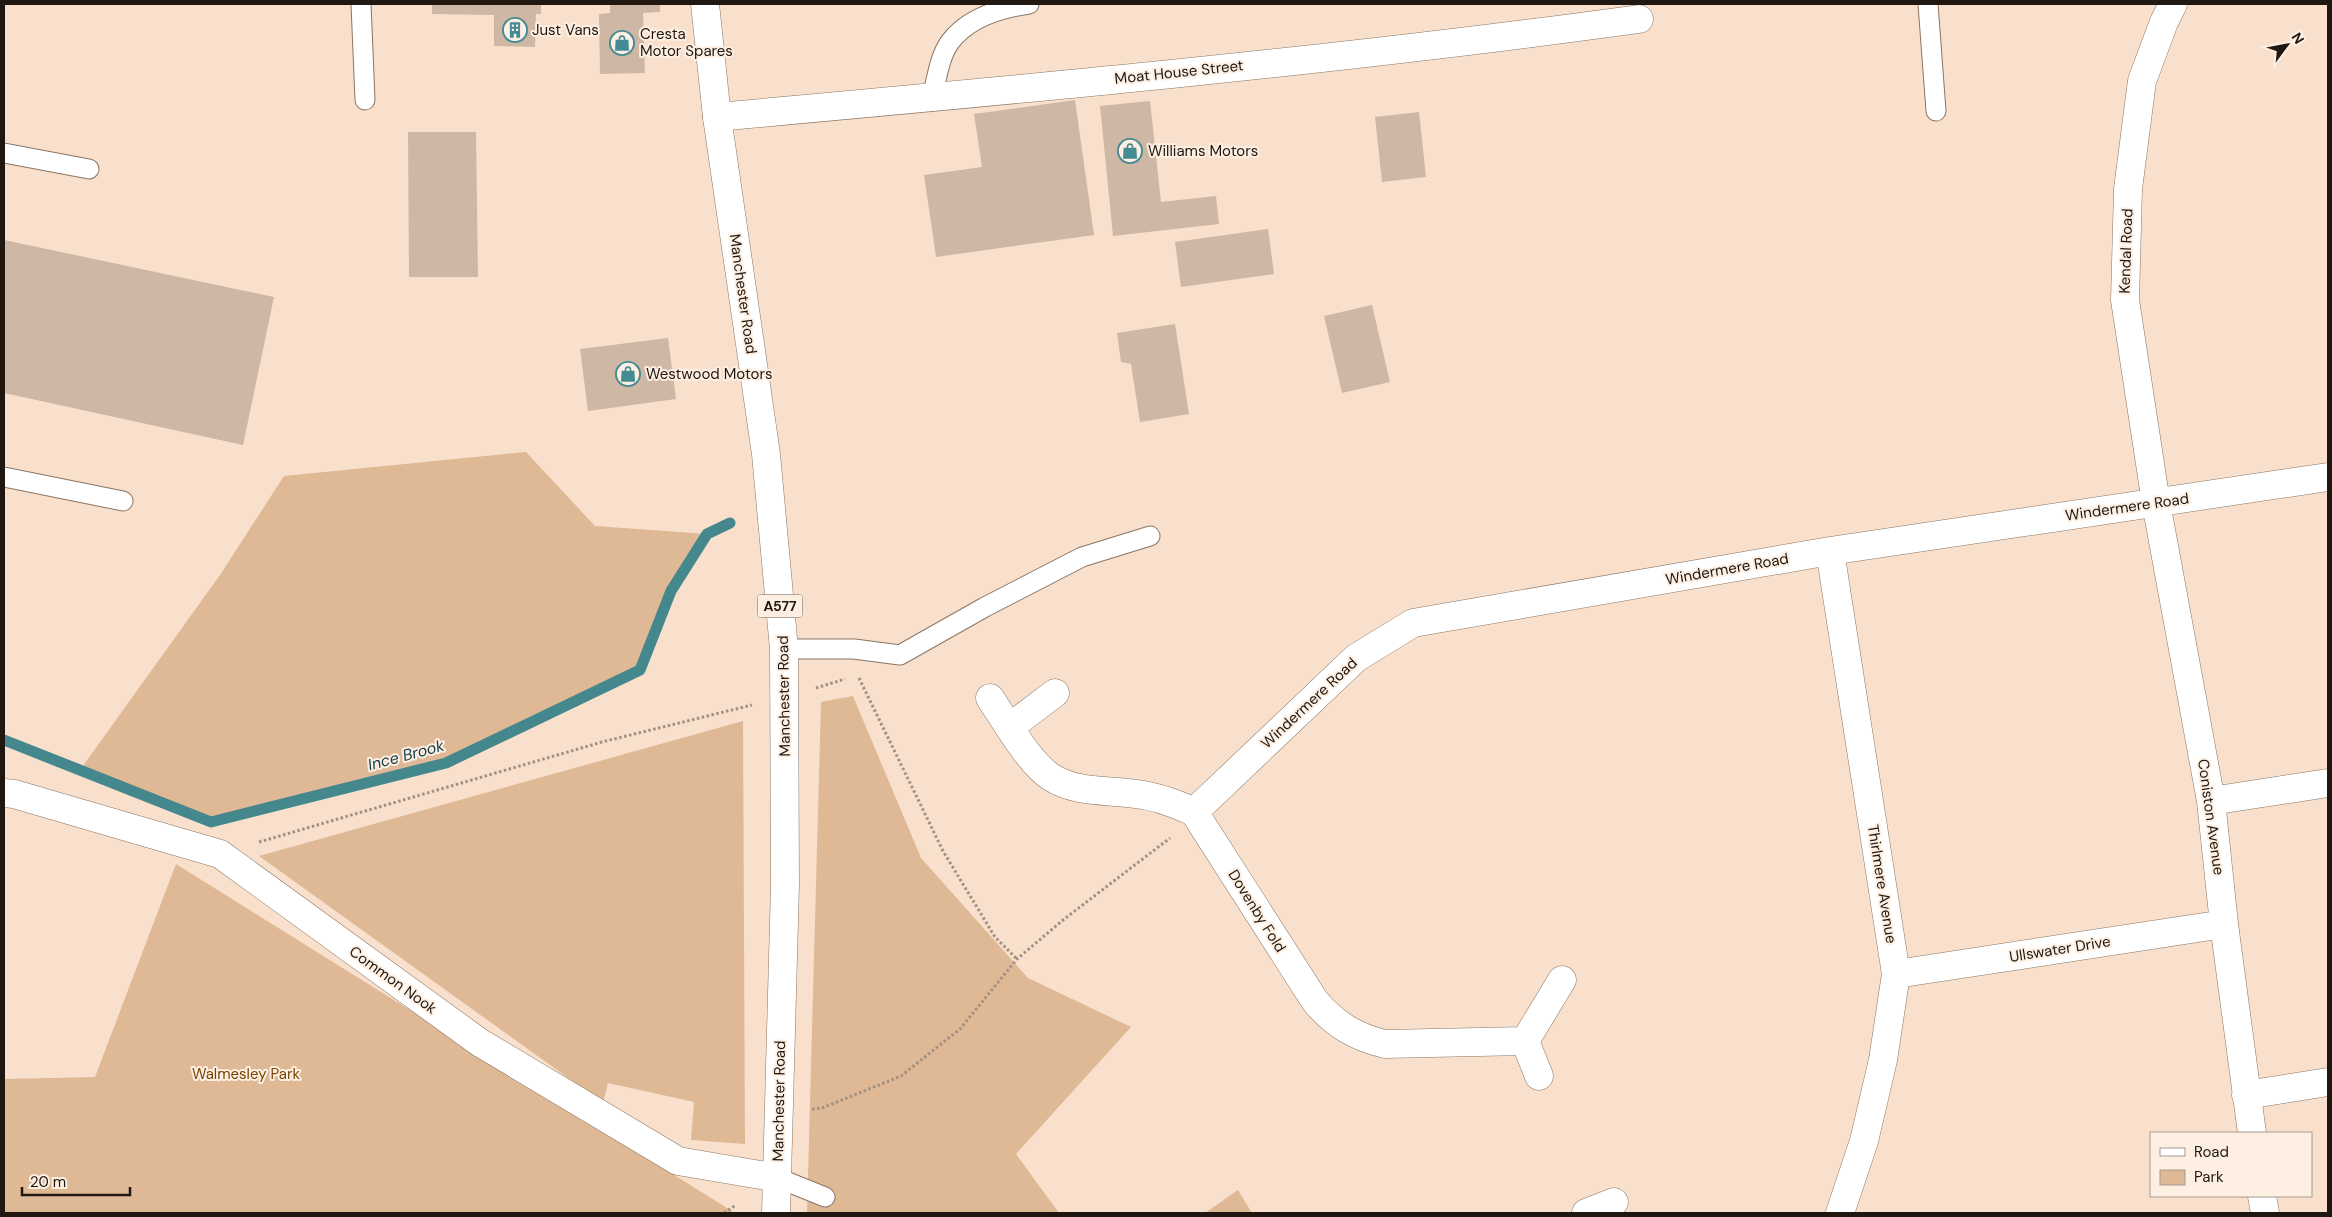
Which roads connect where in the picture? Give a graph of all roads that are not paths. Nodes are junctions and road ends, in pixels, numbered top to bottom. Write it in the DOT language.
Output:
graph roads {
  1 [pos="361,4"];
  2 [pos="705,4"];
  3 [pos="1029,4"];
  4 [pos="1928,4"];
  5 [pos="2173,4"];
  6 [pos="1639,19"];
  7 [pos="932,97"];
  8 [pos="365,100"];
  9 [pos="1936,110"];
  10 [pos="717,117"];
  11 [pos="4,154"];
  12 [pos="89,169"];
  13 [pos="4,477"];
  14 [pos="2328,477"];
  15 [pos="123,501"];
  16 [pos="2156,503"];
  17 [pos="1150,536"];
  18 [pos="1830,551"];
  19 [pos="784,649"];
  20 [pos="1055,693"];
  21 [pos="990,698"];
  22 [pos="1010,727"];
  23 [pos="2328,783"];
  24 [pos="4,794"];
  25 [pos="2211,801"];
  26 [pos="1196,814"];
  27 [pos="2224,924"];
  28 [pos="1896,974"];
  29 [pos="1562,980"];
  30 [pos="1525,1040"];
  31 [pos="1539,1076"];
  32 [pos="2328,1082"];
  33 [pos="2246,1095"];
  34 [pos="2252,1132"];
  35 [pos="778,1178"];
  36 [pos="825,1197"];
  37 [pos="2262,1197"];
  38 [pos="1614,1202"];
  39 [pos="776,1213"];
  40 [pos="1586,1213"];
  41 [pos="1840,1213"];
  42 [pos="2265,1213"];
  1 -- 8 [label="lane"];
  2 -- 10 [label="main road, Manchester Road / A577"];
  3 -- 7 [label="lane"];
  4 -- 9 [label="lane"];
  5 -- 16 [label="main road, Kendal Road"];
  6 -- 7 [label="main road, Moat House Street"];
  7 -- 10 [label="main road, Moat House Street"];
  10 -- 19 [label="main road, Manchester Road / A577"];
  11 -- 12 [label="lane"];
  13 -- 15 [label="lane"];
  14 -- 16 [label="main road, Windermere Road"];
  16 -- 18 [label="main road, Windermere Road"];
  16 -- 25 [label="main road, Coniston Avenue"];
  17 -- 19 [label="lane"];
  18 -- 26 [label="main road, Windermere Road"];
  18 -- 28 [label="main road, Thirlmere Avenue"];
  19 -- 35 [label="main road, Manchester Road / A577"];
  20 -- 22 [label="main road"];
  21 -- 22 [label="main road"];
  22 -- 26 [label="main road"];
  23 -- 25 [label="main road"];
  24 -- 35 [label="main road, Common Nook"];
  25 -- 27 [label="main road, Coniston Avenue"];
  26 -- 30 [label="main road, Dovenby Fold"];
  27 -- 28 [label="main road, Ullswater Drive"];
  27 -- 33 [label="main road, Coniston Avenue"];
  28 -- 41 [label="main road, Thirlmere Avenue"];
  29 -- 30 [label="main road"];
  30 -- 31 [label="main road"];
  32 -- 33 [label="main road"];
  33 -- 34 [label="main road, Coniston Avenue"];
  35 -- 36 [label="lane"];
  35 -- 39 [label="main road, Manchester Road / A577"];
  37 -- 42 [label="main road"];
  38 -- 40 [label="main road"];
}
